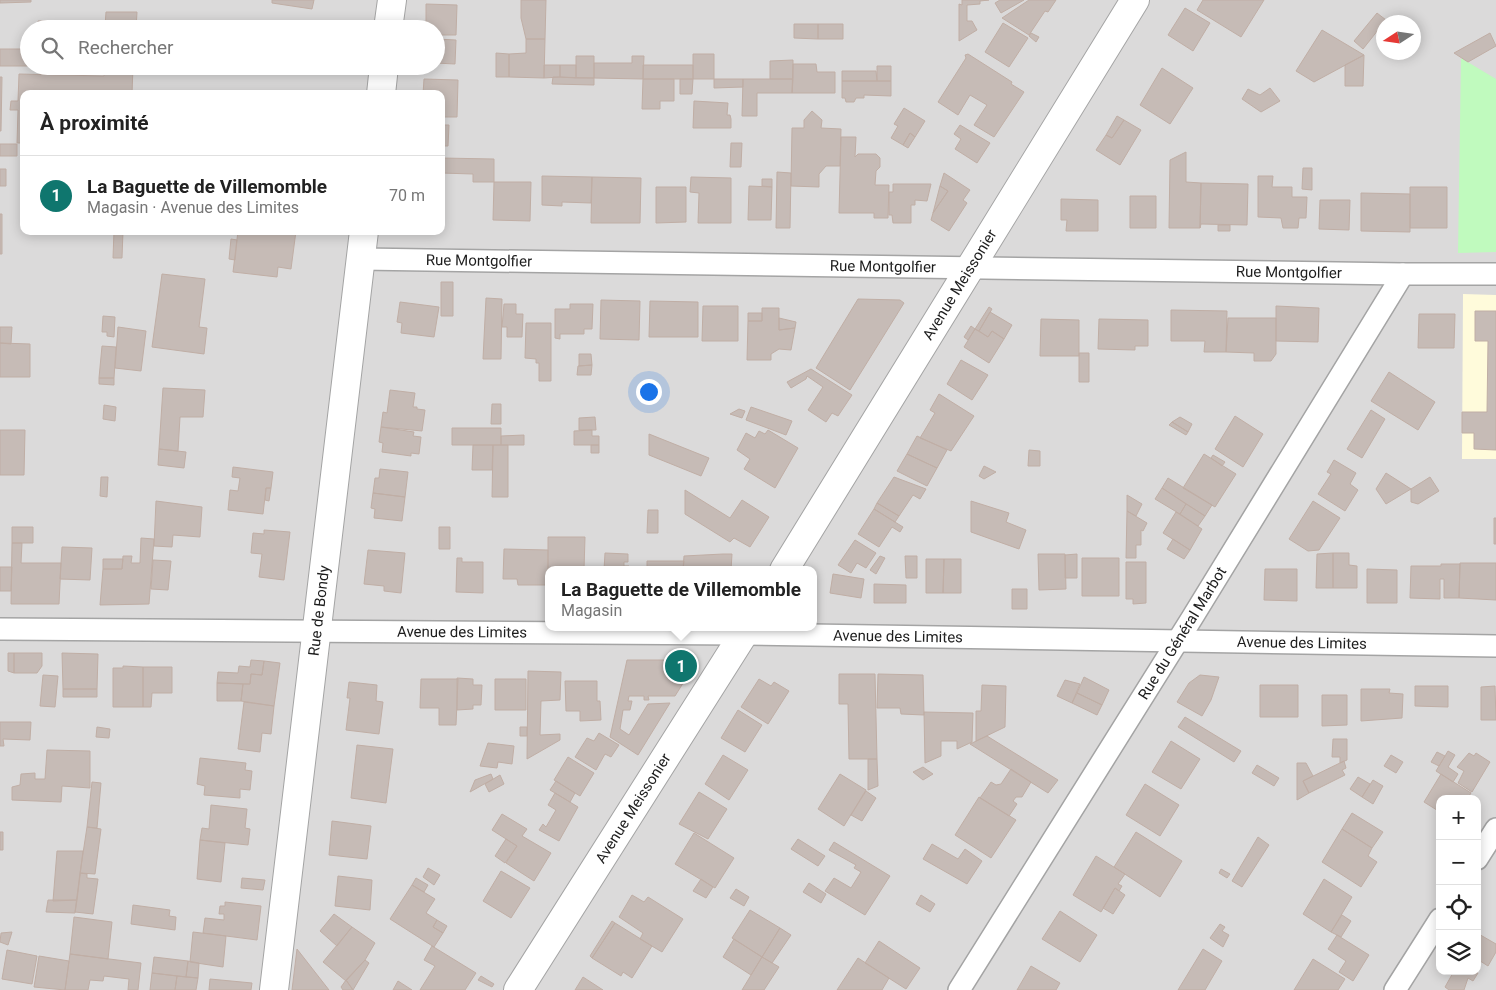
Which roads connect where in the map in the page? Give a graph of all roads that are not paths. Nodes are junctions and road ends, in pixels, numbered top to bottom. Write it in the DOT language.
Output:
graph roads {
  1 [pos="392,0"];
  2 [pos="1135,0"];
  3 [pos="389,20"];
  4 [pos="383,75"];
  5 [pos="381,90"];
  6 [pos="364,235"];
  7 [pos="361,259"];
  8 [pos="971,268"];
  9 [pos="1403,274"];
  10 [pos="1496,274"];
  11 [pos="786,566"];
  12 [pos="0,629"];
  13 [pos="545,631"];
  14 [pos="745,631"];
  15 [pos="782,631"];
  16 [pos="315,632"];
  17 [pos="1177,642"];
  18 [pos="1496,646"];
  19 [pos="1496,830"];
  20 [pos="1481,853"];
  21 [pos="1436,925"];
  22 [pos="274,990"];
  23 [pos="518,990"];
  24 [pos="959,990"];
  25 [pos="1395,990"];
  1 -- 3 [label="street"];
  2 -- 8 [label="street, Avenue Meissonier"];
  4 -- 5 [label="street"];
  6 -- 7 [label="street, Rue de Bondy"];
  7 -- 8 [label="street, Rue Montgolfier"];
  7 -- 16 [label="street, Rue de Bondy"];
  8 -- 9 [label="street, Rue Montgolfier"];
  8 -- 11 [label="street, Avenue Meissonier"];
  9 -- 10 [label="street, Rue Montgolfier"];
  9 -- 17 [label="street, Rue du Général Marbot"];
  12 -- 16 [label="street, Avenue des Limites"];
  13 -- 16 [label="street, Avenue des Limites"];
  14 -- 23 [label="street, Avenue Meissonier"];
  15 -- 17 [label="street, Avenue des Limites"];
  16 -- 22 [label="street, Rue de Bondy"];
  17 -- 18 [label="street, Avenue des Limites"];
  17 -- 24 [label="street, Rue du Général Marbot"];
  19 -- 20 [label="street"];
  21 -- 25 [label="street"];
}
